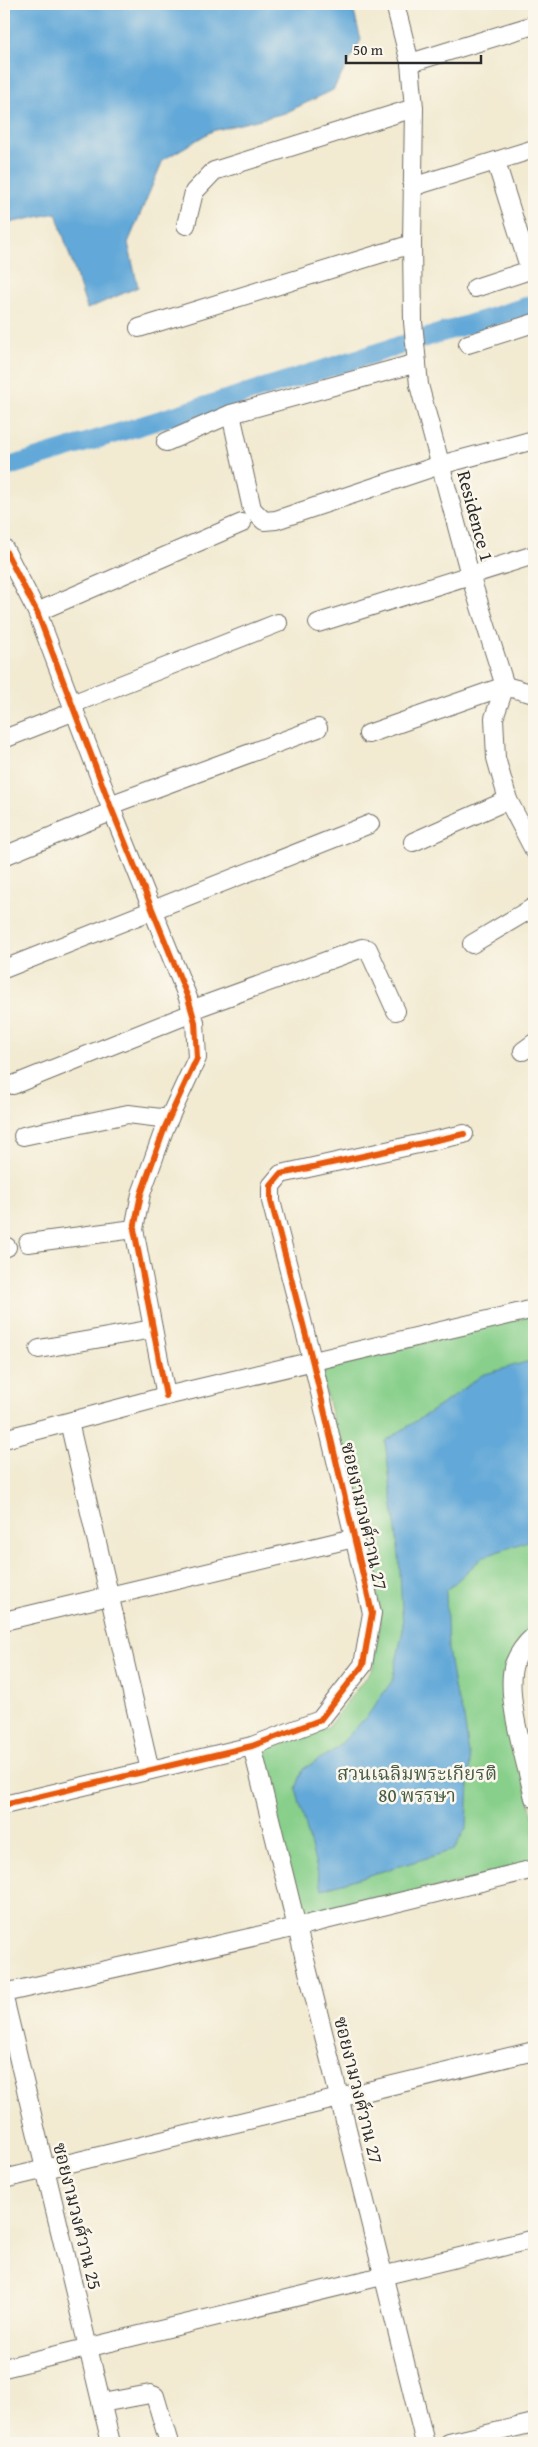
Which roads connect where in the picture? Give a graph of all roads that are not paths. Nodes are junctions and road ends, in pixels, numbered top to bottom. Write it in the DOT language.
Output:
graph roads {
  1 [pos="395,4"];
  2 [pos="534,25"];
  3 [pos="410,63"];
  4 [pos="414,108"];
  5 [pos="534,149"];
  6 [pos="496,162"];
  7 [pos="412,186"];
  8 [pos="186,225"];
  9 [pos="412,244"];
  10 [pos="532,269"];
  11 [pos="475,288"];
  12 [pos="534,323"];
  13 [pos="139,328"];
  14 [pos="468,344"];
  15 [pos="417,359"];
  16 [pos="231,414"];
  17 [pos="534,440"];
  18 [pos="166,442"];
  19 [pos="440,465"];
  20 [pos="242,523"];
  21 [pos="4,548"];
  22 [pos="534,555"];
  23 [pos="470,575"];
  24 [pos="37,612"];
  25 [pos="278,623"];
  26 [pos="318,623"];
  27 [pos="505,686"];
  28 [pos="533,692"];
  29 [pos="73,707"];
  30 [pos="318,728"];
  31 [pos="368,734"];
  32 [pos="4,739"];
  33 [pos="508,800"];
  34 [pos="112,808"];
  35 [pos="370,824"];
  36 [pos="413,842"];
  37 [pos="534,850"];
  38 [pos="4,856"];
  39 [pos="534,907"];
  40 [pos="152,910"];
  41 [pos="472,944"];
  42 [pos="4,969"];
  43 [pos="192,1011"];
  44 [pos="396,1011"];
  45 [pos="13,1085"];
  46 [pos="169,1119"];
  47 [pos="464,1134"];
  48 [pos="23,1136"];
  49 [pos="134,1229"];
  50 [pos="28,1243"];
  51 [pos="534,1309"];
  52 [pos="154,1329"];
  53 [pos="39,1349"];
  54 [pos="313,1363"];
  55 [pos="166,1396"];
  56 [pos="69,1422"];
  57 [pos="4,1439"];
  58 [pos="354,1538"];
  59 [pos="109,1596"];
  60 [pos="4,1620"];
  61 [pos="534,1636"];
  62 [pos="252,1746"];
  63 [pos="150,1770"];
  64 [pos="534,1798"];
  65 [pos="4,1805"];
  66 [pos="534,1869"];
  67 [pos="297,1927"];
  68 [pos="4,1993"];
  69 [pos="4,1998"];
  70 [pos="534,2051"];
  71 [pos="340,2099"];
  72 [pos="45,2169"];
  73 [pos="4,2180"];
  74 [pos="534,2239"];
  75 [pos="384,2276"];
  76 [pos="88,2346"];
  77 [pos="4,2368"];
  78 [pos="102,2403"];
  79 [pos="534,2423"];
  80 [pos="112,2443"];
  81 [pos="169,2443"];
  82 [pos="425,2443"];
  83 [pos="449,2443"];
  1 -- 3 [label="street"];
  2 -- 3 [label="street"];
  3 -- 4 [label="street"];
  4 -- 7 [label="street"];
  4 -- 8 [label="street"];
  5 -- 6 [label="street"];
  6 -- 7 [label="street"];
  6 -- 10 [label="street"];
  7 -- 9 [label="street"];
  9 -- 13 [label="street"];
  9 -- 15 [label="street, Residence 1"];
  10 -- 11 [label="street"];
  12 -- 14 [label="street"];
  15 -- 16 [label="street"];
  15 -- 19 [label="street, Residence 1"];
  16 -- 18 [label="street"];
  16 -- 19 [label="street"];
  17 -- 19 [label="street"];
  19 -- 23 [label="street, Residence 1"];
  20 -- 24 [label="street"];
  21 -- 24 [label="street"];
  22 -- 23 [label="street"];
  23 -- 26 [label="street"];
  23 -- 27 [label="street, Residence 1"];
  24 -- 29 [label="street"];
  25 -- 29 [label="street"];
  27 -- 28 [label="street"];
  27 -- 31 [label="street"];
  27 -- 33 [label="street"];
  29 -- 32 [label="street"];
  29 -- 34 [label="street"];
  30 -- 34 [label="street"];
  33 -- 36 [label="street"];
  33 -- 37 [label="street"];
  34 -- 38 [label="street"];
  34 -- 40 [label="street"];
  35 -- 40 [label="street"];
  39 -- 41 [label="street"];
  40 -- 42 [label="street"];
  40 -- 43 [label="street"];
  43 -- 44 [label="street"];
  43 -- 45 [label="street"];
  43 -- 46 [label="street"];
  46 -- 48 [label="street"];
  46 -- 49 [label="street"];
  47 -- 54 [label="street, ซอยงามวงศ์วาน 27"];
  49 -- 50 [label="street"];
  49 -- 52 [label="street"];
  51 -- 54 [label="street"];
  52 -- 53 [label="street"];
  52 -- 55 [label="street"];
  54 -- 55 [label="street"];
  54 -- 58 [label="street, ซอยงามวงศ์วาน 27"];
  55 -- 56 [label="street"];
  56 -- 57 [label="street"];
  56 -- 59 [label="street"];
  58 -- 59 [label="street"];
  58 -- 62 [label="street, ซอยงามวงศ์วาน 27"];
  59 -- 60 [label="street"];
  59 -- 63 [label="street"];
  61 -- 64 [label="street"];
  62 -- 63 [label="street, ซอยงามวงศ์วาน 27"];
  62 -- 67 [label="street, ซอยงามวงศ์วาน 27"];
  63 -- 65 [label="street, ซอยงามวงศ์วาน 27"];
  66 -- 67 [label="street"];
  67 -- 68 [label="street"];
  67 -- 71 [label="street, ซอยงามวงศ์วาน 27"];
  69 -- 72 [label="street, ซอยงามวงศ์วาน 25"];
  70 -- 71 [label="street"];
  71 -- 72 [label="street"];
  71 -- 75 [label="street, ซอยงามวงศ์วาน 27"];
  72 -- 73 [label="street"];
  72 -- 76 [label="street, ซอยงามวงศ์วาน 25"];
  74 -- 75 [label="street"];
  75 -- 76 [label="street"];
  75 -- 82 [label="street, ซอยงามวงศ์วาน 27"];
  76 -- 77 [label="street"];
  76 -- 78 [label="street, ซอยงามวงศ์วาน 25"];
  78 -- 80 [label="street, ซอยงามวงศ์วาน 25"];
  78 -- 81 [label="street"];
  79 -- 83 [label="street"];
}
